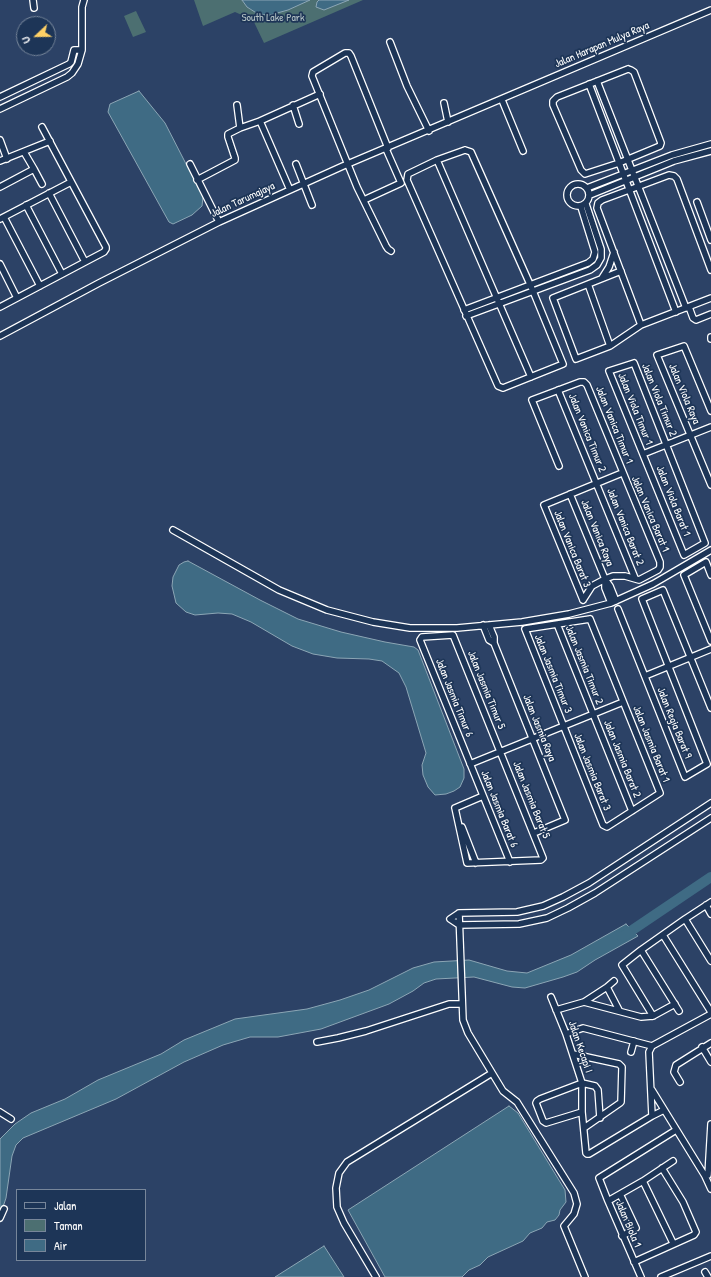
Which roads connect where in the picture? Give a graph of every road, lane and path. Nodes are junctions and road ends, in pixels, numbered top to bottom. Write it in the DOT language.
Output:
graph roads {
  1 [pos="33,0"];
  2 [pos="84,0"];
  3 [pos="34,8"];
  4 [pos="711,10"];
  5 [pos="390,42"];
  6 [pos="82,50"];
  7 [pos="597,81"];
  8 [pos="589,84"];
  9 [pos="320,94"];
  10 [pos="0,97"];
  11 [pos="502,100"];
  12 [pos="444,102"];
  13 [pos="237,105"];
  14 [pos="293,105"];
  15 [pos="0,109"];
  16 [pos="448,120"];
  17 [pos="260,121"];
  18 [pos="298,124"];
  19 [pos="42,127"];
  20 [pos="240,128"];
  21 [pos="428,130"];
  22 [pos="0,140"];
  23 [pos="50,141"];
  24 [pos="711,144"];
  25 [pos="387,147"];
  26 [pos="523,151"];
  27 [pos="711,151"];
  28 [pos="24,152"];
  29 [pos="673,158"];
  30 [pos="7,159"];
  31 [pos="437,160"];
  32 [pos="628,160"];
  33 [pos="0,161"];
  34 [pos="348,162"];
  35 [pos="620,163"];
  36 [pos="190,164"];
  37 [pos="296,164"];
  38 [pos="34,169"];
  39 [pos="631,170"];
  40 [pos="623,173"];
  41 [pos="634,176"];
  42 [pos="197,180"];
  43 [pos="626,180"];
  44 [pos="71,182"];
  45 [pos="302,182"];
  46 [pos="42,184"];
  47 [pos="638,186"];
  48 [pos="0,187"];
  49 [pos="289,188"];
  50 [pos="587,188"];
  51 [pos="630,189"];
  52 [pos="49,193"];
  53 [pos="590,195"];
  54 [pos="364,200"];
  55 [pos="697,202"];
  56 [pos="26,205"];
  57 [pos="312,205"];
  58 [pos="583,205"];
  59 [pos="2,218"];
  60 [pos="218,221"];
  61 [pos="711,240"];
  62 [pos="391,250"];
  63 [pos="614,252"];
  64 [pos="86,262"];
  65 [pos="0,264"];
  66 [pos="711,270"];
  67 [pos="621,272"];
  68 [pos="62,274"];
  69 [pos="602,278"];
  70 [pos="588,284"];
  71 [pos="530,285"];
  72 [pos="40,286"];
  73 [pos="533,291"];
  74 [pos="17,298"];
  75 [pos="711,298"];
  76 [pos="498,301"];
  77 [pos="0,307"];
  78 [pos="687,307"];
  79 [pos="676,312"];
  80 [pos="465,313"];
  81 [pos="711,314"];
  82 [pos="641,325"];
  83 [pos="0,336"];
  84 [pos="610,346"];
  85 [pos="609,371"];
  86 [pos="531,377"];
  87 [pos="558,390"];
  88 [pos="711,411"];
  89 [pos="711,426"];
  90 [pos="690,435"];
  91 [pos="666,445"];
  92 [pos="643,454"];
  93 [pos="559,466"];
  94 [pos="622,473"];
  95 [pos="597,484"];
  96 [pos="711,484"];
  97 [pos="570,494"];
  98 [pos="173,530"];
  99 [pos="711,550"];
  100 [pos="684,555"];
  101 [pos="711,575"];
  102 [pos="635,578"];
  103 [pos="605,579"];
  104 [pos="614,602"];
  105 [pos="618,609"];
  106 [pos="557,624"];
  107 [pos="486,625"];
  108 [pos="420,640"];
  109 [pos="711,641"];
  110 [pos="711,649"];
  111 [pos="690,657"];
  112 [pos="668,666"];
  113 [pos="644,676"];
  114 [pos="623,702"];
  115 [pos="711,708"];
  116 [pos="593,714"];
  117 [pos="563,726"];
  118 [pos="532,738"];
  119 [pos="501,751"];
  120 [pos="470,764"];
  121 [pos="483,796"];
  122 [pos="711,803"];
  123 [pos="455,808"];
  124 [pos="632,811"];
  125 [pos="711,818"];
  126 [pos="534,833"];
  127 [pos="510,862"];
  128 [pos="476,863"];
  129 [pos="708,904"];
  130 [pos="459,913"];
  131 [pos="711,914"];
  132 [pos="685,919"];
  133 [pos="459,925"];
  134 [pos="663,936"];
  135 [pos="641,950"];
  136 [pos="711,961"];
  137 [pos="614,981"];
  138 [pos="607,987"];
  139 [pos="551,997"];
  140 [pos="584,1002"];
  141 [pos="462,1004"];
  142 [pos="675,1004"];
  143 [pos="556,1010"];
  144 [pos="620,1010"];
  145 [pos="679,1011"];
  146 [pos="711,1013"];
  147 [pos="654,1016"];
  148 [pos="566,1034"];
  149 [pos="634,1041"];
  150 [pos="317,1042"];
  151 [pos="711,1042"];
  152 [pos="652,1046"];
  153 [pos="702,1047"];
  154 [pos="631,1052"];
  155 [pos="573,1054"];
  156 [pos="711,1062"];
  157 [pos="492,1073"];
  158 [pos="680,1082"];
  159 [pos="582,1083"];
  160 [pos="651,1088"];
  161 [pos="664,1110"];
  162 [pos="0,1112"];
  163 [pos="582,1112"];
  164 [pos="652,1116"];
  165 [pos="600,1118"];
  166 [pos="11,1119"];
  167 [pos="711,1124"];
  168 [pos="584,1128"];
  169 [pos="676,1130"];
  170 [pos="673,1161"];
  171 [pos="662,1168"];
  172 [pos="706,1175"];
  173 [pos="643,1181"];
  174 [pos="711,1182"];
  175 [pos="711,1189"];
  176 [pos="620,1194"];
  177 [pos="608,1201"];
  178 [pos="4,1209"];
  179 [pos="0,1218"];
  180 [pos="622,1236"];
  181 [pos="673,1244"];
  182 [pos="711,1256"];
  183 [pos="634,1262"];
  184 [pos="376,1277"];
  185 [pos="585,1277"];
  186 [pos="641,1277"];
  187 [pos="661,1277"];
  1 -- 3 [label="street"];
  2 -- 6 [label="street"];
  4 -- 11 [label="street, Jalan Harapan Mulya Raya"];
  5 -- 21 [label="street"];
  6 -- 10 [label="street"];
  6 -- 15 [label="street"];
  7 -- 8 [label="street"];
  7 -- 32 [label="street"];
  7 -- 32 [label="street"];
  8 -- 35 [label="street"];
  8 -- 35 [label="street"];
  9 -- 14 [label="street"];
  9 -- 25 [label="street"];
  9 -- 34 [label="street"];
  11 -- 16 [label="street, Jalan Tarumajaya"];
  11 -- 26 [label="street"];
  12 -- 16 [label="street"];
  13 -- 20 [label="street"];
  14 -- 17 [label="street"];
  14 -- 18 [label="street"];
  16 -- 21 [label="street, Jalan Tarumajaya"];
  17 -- 20 [label="street"];
  17 -- 49 [label="street"];
  19 -- 23 [label="street"];
  20 -- 42 [label="street"];
  21 -- 25 [label="street, Jalan Tarumajaya"];
  22 -- 30 [label="street"];
  23 -- 28 [label="street"];
  23 -- 44 [label="street"];
  24 -- 29 [label="street"];
  25 -- 34 [label="street, Jalan Tarumajaya"];
  25 -- 54 [label="street"];
  27 -- 29 [label="street"];
  28 -- 30 [label="street"];
  28 -- 38 [label="street"];
  29 -- 39 [label="street"];
  29 -- 41 [label="street"];
  30 -- 33 [label="street"];
  31 -- 71 [label="street"];
  31 -- 76 [label="street"];
  31 -- 80 [label="street"];
  32 -- 35 [label="street"];
  32 -- 39 [label="street"];
  34 -- 45 [label="street, Jalan Tarumajaya"];
  34 -- 54 [label="street"];
  35 -- 40 [label="street"];
  36 -- 42 [label="street"];
  37 -- 45 [label="street"];
  38 -- 46 [label="street"];
  38 -- 48 [label="street"];
  39 -- 40 [label="street"];
  39 -- 41 [label="street"];
  40 -- 43 [label="street"];
  40 -- 50 [label="street"];
  41 -- 43 [label="street"];
  41 -- 47 [label="street"];
  42 -- 60 [label="street"];
  43 -- 51 [label="street"];
  43 -- 53 [label="street"];
  44 -- 52 [label="street"];
  44 -- 64 [label="street"];
  45 -- 49 [label="street, Jalan Tarumajaya"];
  45 -- 57 [label="street"];
  47 -- 51 [label="street"];
  47 -- 66 [label="street"];
  47 -- 78 [label="street"];
  49 -- 60 [label="street, Jalan Tarumajaya"];
  50 -- 53 [label="street"];
  50 -- 58 [label="street"];
  51 -- 63 [label="street"];
  51 -- 79 [label="street"];
  52 -- 56 [label="street"];
  52 -- 64 [label="street"];
  53 -- 58 [label="street"];
  54 -- 62 [label="street"];
  55 -- 61 [label="street"];
  56 -- 59 [label="street"];
  56 -- 68 [label="street"];
  58 -- 71 [label="street"];
  58 -- 73 [label="street"];
  59 -- 72 [label="street"];
  60 -- 83 [label="street, Jalan Tarumajaya"];
  63 -- 67 [label="street"];
  63 -- 69 [label="street"];
  64 -- 68 [label="street"];
  65 -- 74 [label="street"];
  67 -- 69 [label="street"];
  67 -- 82 [label="street"];
  68 -- 72 [label="street"];
  69 -- 70 [label="street"];
  70 -- 84 [label="street"];
  70 -- 84 [label="street"];
  71 -- 73 [label="street"];
  71 -- 76 [label="street"];
  72 -- 74 [label="street"];
  73 -- 76 [label="street"];
  73 -- 86 [label="street"];
  74 -- 77 [label="street"];
  75 -- 78 [label="street"];
  76 -- 80 [label="street"];
  76 -- 86 [label="street"];
  78 -- 79 [label="street"];
  78 -- 81 [label="street"];
  79 -- 82 [label="street"];
  80 -- 86 [label="street"];
  82 -- 84 [label="street"];
  85 -- 91 [label="street, Jalan Viola Timur 2"];
  85 -- 92 [label="street, Jalan Viola Timur 1"];
  87 -- 93 [label="street"];
  87 -- 94 [label="street, Jalan Vanica Timur 1"];
  87 -- 95 [label="street, Jalan Vanica Timur 2"];
  88 -- 90 [label="street, Jalan Viola Raya"];
  89 -- 90 [label="street"];
  90 -- 91 [label="street"];
  90 -- 96 [label="street, Jalan Viola Raya"];
  91 -- 92 [label="street"];
  91 -- 100 [label="street, Jalan Viola Timur 2"];
  92 -- 100 [label="street, Jalan Viola Barat 1"];
  94 -- 95 [label="street"];
  94 -- 102 [label="street, Jalan Vanica Barat 1"];
  95 -- 97 [label="street"];
  95 -- 102 [label="street, Jalan Vanica Barat 2"];
  97 -- 103 [label="street, Jalan Vanica Raya"];
  97 -- 103 [label="street, Jalan Vanica Barat 3"];
  98 -- 107 [label="street"];
  99 -- 104 [label="street"];
  101 -- 109 [label="street"];
  102 -- 103 [label="street"];
  103 -- 104 [label="street, Jalan Vanica Raya"];
  104 -- 107 [label="street"];
  105 -- 113 [label="street, Jalan Regia Barat 9"];
  106 -- 114 [label="street, Jalan Jasmia Barat 1"];
  106 -- 116 [label="street, Jalan Jasmia Timur 2"];
  106 -- 117 [label="street, Jalan Jasmia Timur 3"];
  107 -- 118 [label="street, Jalan Jasmia Raya"];
  108 -- 119 [label="street, Jalan Jasmia Timur 5"];
  108 -- 120 [label="street, Jalan Jasmia Timur 6"];
  110 -- 111 [label="street"];
  111 -- 112 [label="street"];
  111 -- 112 [label="street"];
  111 -- 115 [label="street"];
  112 -- 113 [label="street"];
  112 -- 113 [label="street, Jalan Regia Barat 9"];
  114 -- 116 [label="street"];
  114 -- 124 [label="street, Jalan Jasmia Barat 1"];
  116 -- 117 [label="street"];
  116 -- 124 [label="street, Jalan Jasmia Barat 2"];
  117 -- 118 [label="street"];
  117 -- 124 [label="street, Jalan Jasmia Barat 3"];
  118 -- 119 [label="street"];
  118 -- 126 [label="street, Jalan Jasmia Raya"];
  119 -- 120 [label="street"];
  119 -- 126 [label="street, Jalan Jasmia Barat 5"];
  120 -- 121 [label="street, Jalan Jasmia Barat 6"];
  121 -- 123 [label="street"];
  121 -- 127 [label="street, Jalan Jasmia Barat 6"];
  122 -- 130 [label="street"];
  123 -- 128 [label="street"];
  123 -- 128 [label="street"];
  125 -- 133 [label="street"];
  126 -- 127 [label="street, Jalan Jasmia Barat 5"];
  127 -- 128 [label="street"];
  129 -- 131 [label="street"];
  129 -- 132 [label="street"];
  130 -- 133 [label="street"];
  130 -- 133 [label="street"];
  132 -- 134 [label="street"];
  132 -- 136 [label="street"];
  133 -- 141 [label="street"];
  134 -- 135 [label="street"];
  134 -- 146 [label="street"];
  135 -- 142 [label="street"];
  135 -- 147 [label="street"];
  137 -- 138 [label="street"];
  138 -- 140 [label="street"];
  138 -- 144 [label="street"];
  139 -- 143 [label="street, Jalan Kecapi I"];
  140 -- 143 [label="street"];
  140 -- 144 [label="street"];
  141 -- 150 [label="street"];
  141 -- 157 [label="street"];
  142 -- 145 [label="street"];
  142 -- 147 [label="street"];
  143 -- 148 [label="street, Jalan Kecapi I"];
  144 -- 147 [label="street"];
  146 -- 152 [label="street"];
  148 -- 149 [label="street"];
  148 -- 155 [label="street, Jalan Kecapi I"];
  149 -- 152 [label="street"];
  149 -- 154 [label="street"];
  151 -- 153 [label="street"];
  152 -- 160 [label="street"];
  153 -- 156 [label="street"];
  153 -- 158 [label="street"];
  155 -- 159 [label="street, Jalan Kecapi I"];
  155 -- 165 [label="street"];
  157 -- 184 [label="street"];
  157 -- 185 [label="street"];
  159 -- 163 [label="street, Jalan Kecapi I"];
  159 -- 163 [label="street"];
  159 -- 165 [label="street"];
  160 -- 161 [label="street"];
  160 -- 164 [label="street"];
  161 -- 164 [label="street"];
  161 -- 169 [label="street"];
  162 -- 166 [label="street"];
  163 -- 168 [label="street, Jalan Kecapi I"];
  164 -- 168 [label="street, Jalan Kecapi I"];
  165 -- 168 [label="street"];
  167 -- 172 [label="street"];
  169 -- 172 [label="street"];
  169 -- 177 [label="street, Jalan Biola 1"];
  170 -- 171 [label="street"];
  171 -- 173 [label="street"];
  171 -- 181 [label="street"];
  172 -- 174 [label="street"];
  172 -- 175 [label="street"];
  173 -- 176 [label="street"];
  173 -- 181 [label="street"];
  176 -- 177 [label="street"];
  176 -- 180 [label="street"];
  177 -- 180 [label="street, Jalan Biola 1"];
  178 -- 179 [label="street"];
  180 -- 183 [label="street, Jalan Biola 1"];
  181 -- 183 [label="street"];
  182 -- 187 [label="street"];
  183 -- 186 [label="street, Jalan Biola 1"];
}
